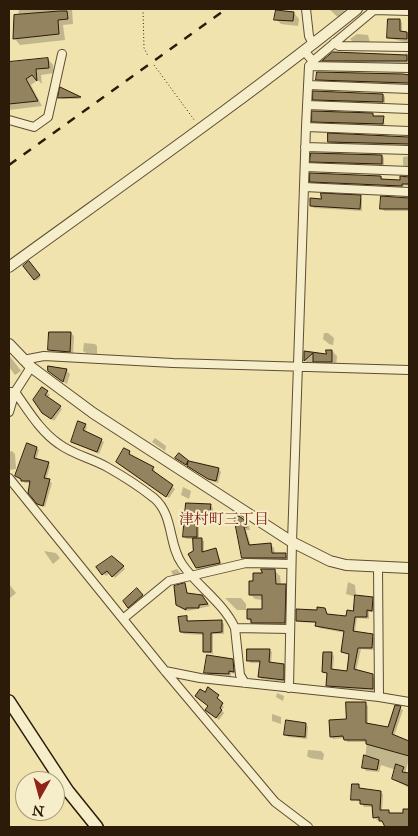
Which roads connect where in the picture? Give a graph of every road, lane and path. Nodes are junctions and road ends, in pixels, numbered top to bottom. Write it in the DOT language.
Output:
graph roads {
  1 [pos="143,9"];
  2 [pos="306,9"];
  3 [pos="356,9"];
  4 [pos="409,11"];
  5 [pos="334,43"];
  6 [pos="409,47"];
  7 [pos="308,48"];
  8 [pos="62,54"];
  9 [pos="148,56"];
  10 [pos="311,63"];
  11 [pos="154,65"];
  12 [pos="409,68"];
  13 [pos="308,85"];
  14 [pos="409,89"];
  15 [pos="307,106"];
  16 [pos="409,109"];
  17 [pos="9,120"];
  18 [pos="306,127"];
  19 [pos="201,128"];
  20 [pos="409,131"];
  21 [pos="306,147"];
  22 [pos="409,150"];
  23 [pos="305,167"];
  24 [pos="409,171"];
  25 [pos="304,187"];
  26 [pos="409,192"];
  27 [pos="9,267"];
  28 [pos="9,344"];
  29 [pos="27,364"];
  30 [pos="298,366"];
  31 [pos="409,370"];
  32 [pos="12,392"];
  33 [pos="9,412"];
  34 [pos="9,478"];
  35 [pos="292,542"];
  36 [pos="291,564"];
  37 [pos="378,566"];
  38 [pos="409,568"];
  39 [pos="192,575"];
  40 [pos="124,618"];
  41 [pos="235,628"];
  42 [pos="290,629"];
  43 [pos="165,671"];
  44 [pos="245,683"];
  45 [pos="289,688"];
  46 [pos="379,697"];
  47 [pos="9,701"];
  48 [pos="409,702"];
  49 [pos="97,827"];
  50 [pos="308,827"];
  1 -- 9 [label="path"];
  2 -- 7 [label="street"];
  3 -- 7 [label="street"];
  4 -- 5 [label="street"];
  5 -- 6 [label="street"];
  5 -- 10 [label="street"];
  7 -- 10 [label="street"];
  7 -- 19 [label="street"];
  8 -- 17 [label="street"];
  10 -- 12 [label="street"];
  10 -- 13 [label="street"];
  11 -- 19 [label="path"];
  13 -- 14 [label="street"];
  13 -- 15 [label="street"];
  15 -- 16 [label="street"];
  15 -- 18 [label="street"];
  18 -- 20 [label="street"];
  18 -- 21 [label="street"];
  19 -- 27 [label="street"];
  21 -- 22 [label="street"];
  21 -- 23 [label="street"];
  23 -- 24 [label="street"];
  23 -- 25 [label="street"];
  25 -- 26 [label="street"];
  25 -- 30 [label="street"];
  28 -- 29 [label="street"];
  29 -- 30 [label="street"];
  29 -- 32 [label="street"];
  29 -- 35 [label="street"];
  30 -- 31 [label="street"];
  30 -- 35 [label="street"];
  32 -- 33 [label="street"];
  32 -- 39 [label="street"];
  34 -- 40 [label="street"];
  35 -- 36 [label="street"];
  35 -- 37 [label="street"];
  36 -- 39 [label="street"];
  36 -- 42 [label="street"];
  37 -- 38 [label="street"];
  37 -- 46 [label="street"];
  39 -- 40 [label="street"];
  39 -- 41 [label="street"];
  40 -- 43 [label="street"];
  41 -- 42 [label="street"];
  41 -- 44 [label="street"];
  42 -- 45 [label="street"];
  43 -- 44 [label="street"];
  43 -- 50 [label="street"];
  44 -- 45 [label="street"];
  45 -- 46 [label="street"];
  46 -- 48 [label="street"];
  47 -- 49 [label="main road"];
}
